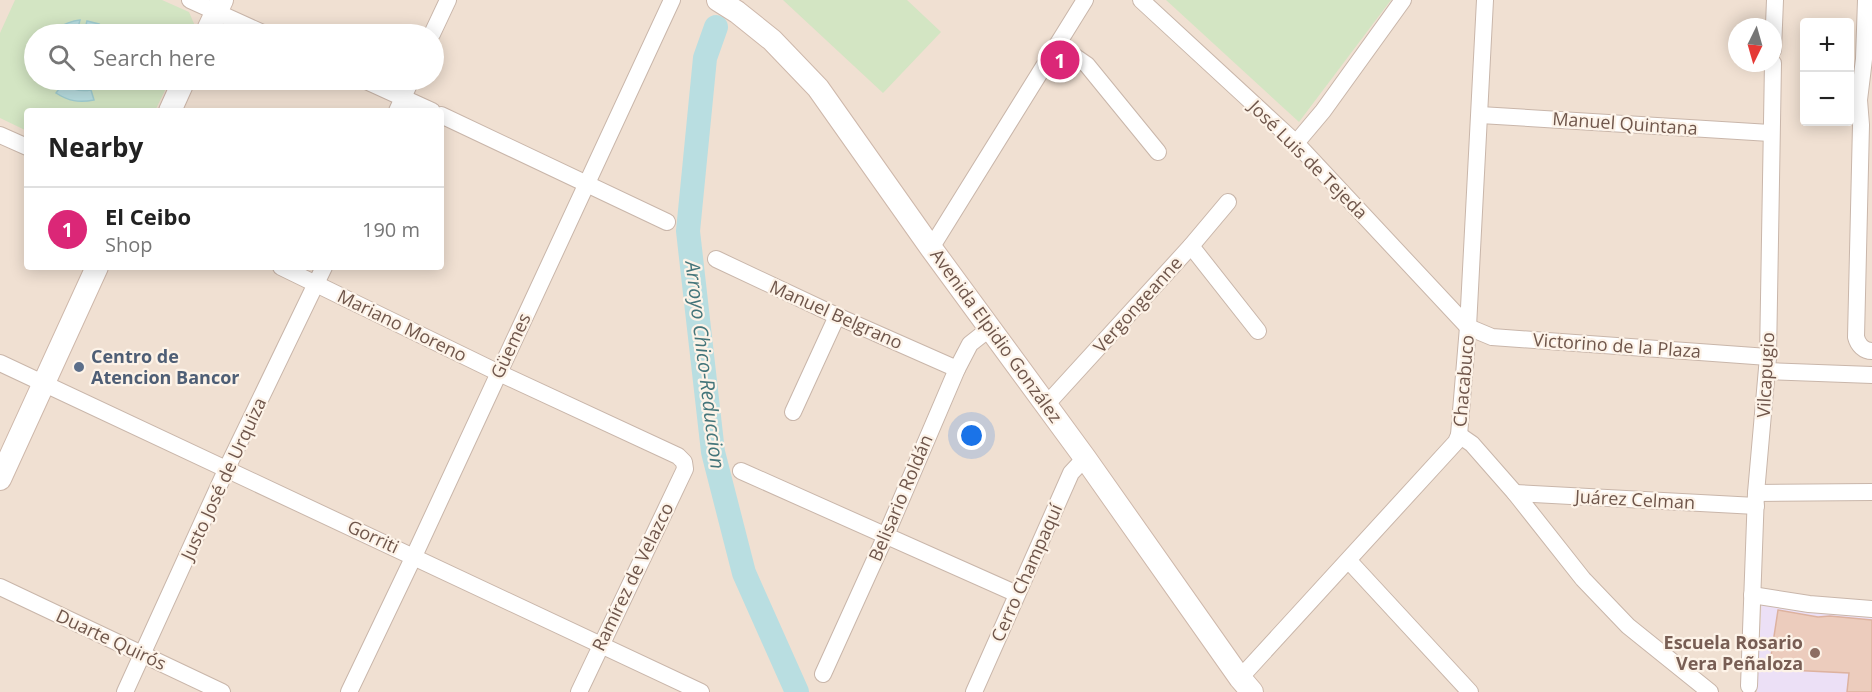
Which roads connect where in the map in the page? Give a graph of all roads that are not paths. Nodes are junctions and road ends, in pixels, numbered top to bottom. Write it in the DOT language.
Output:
graph roads {
  1 [pos="190,0"];
  2 [pos="448,0"];
  3 [pos="672,0"];
  4 [pos="718,0"];
  5 [pos="1085,0"];
  6 [pos="1141,0"];
  7 [pos="1402,0"];
  8 [pos="1485,0"];
  9 [pos="1775,0"];
  10 [pos="1866,0"];
  11 [pos="219,6"];
  12 [pos="1774,18"];
  13 [pos="211,24"];
  14 [pos="249,24"];
  15 [pos="437,24"];
  16 [pos="1058,45"];
  17 [pos="1773,72"];
  18 [pos="179,90"];
  19 [pos="379,90"];
  20 [pos="406,90"];
  21 [pos="400,104"];
  22 [pos="171,108"];
  23 [pos="418,108"];
  24 [pos="1480,115"];
  25 [pos="444,116"];
  26 [pos="1770,134"];
  27 [pos="0,135"];
  28 [pos="1296,143"];
  29 [pos="24,146"];
  30 [pos="1158,152"];
  31 [pos="586,183"];
  32 [pos="1228,202"];
  33 [pos="667,222"];
  34 [pos="1191,246"];
  35 [pos="931,248"];
  36 [pos="716,259"];
  37 [pos="96,270"];
  38 [pos="287,270"];
  39 [pos="323,270"];
  40 [pos="316,284"];
  41 [pos="837,316"];
  42 [pos="1468,327"];
  43 [pos="990,329"];
  44 [pos="1258,331"];
  45 [pos="1872,351"];
  46 [pos="0,363"];
  47 [pos="1768,364"];
  48 [pos="957,369"];
  49 [pos="499,373"];
  50 [pos="1872,375"];
  51 [pos="45,384"];
  52 [pos="1046,405"];
  53 [pos="793,412"];
  54 [pos="1459,435"];
  55 [pos="1085,458"];
  56 [pos="684,462"];
  57 [pos="227,468"];
  58 [pos="741,471"];
  59 [pos="0,478"];
  60 [pos="1872,492"];
  61 [pos="1515,493"];
  62 [pos="1756,500"];
  63 [pos="886,535"];
  64 [pos="414,556"];
  65 [pos="1349,561"];
  66 [pos="0,587"];
  67 [pos="1017,594"];
  68 [pos="1752,596"];
  69 [pos="1872,609"];
  70 [pos="601,645"];
  71 [pos="142,654"];
  72 [pos="823,674"];
  73 [pos="1246,685"];
  74 [pos="1749,686"];
  75 [pos="125,692"];
  76 [pos="222,692"];
  77 [pos="349,692"];
  78 [pos="579,692"];
  79 [pos="701,692"];
  80 [pos="974,692"];
  81 [pos="1470,692"];
  82 [pos="1710,692"];
  1 -- 11 [label="street"];
  2 -- 15 [label="street"];
  3 -- 31 [label="street, Güemes"];
  4 -- 35 [label="main road, Avenida Elpidio González"];
  5 -- 16 [label="street"];
  6 -- 28 [label="street, José Luis de Tejeda"];
  7 -- 28 [label="street"];
  8 -- 24 [label="street, Chacabuco"];
  9 -- 12 [label="street"];
  10 -- 45 [label="street"];
  11 -- 13 [label="main road"];
  11 -- 14 [label="street"];
  16 -- 30 [label="street"];
  16 -- 35 [label="street"];
  17 -- 26 [label="street, Vilcapugio"];
  18 -- 22 [label="main road"];
  19 -- 21 [label="street"];
  20 -- 21 [label="street"];
  21 -- 23 [label="street"];
  24 -- 26 [label="street, Manuel Quintana"];
  24 -- 42 [label="street, Chacabuco"];
  25 -- 31 [label="street"];
  26 -- 47 [label="street, Vilcapugio"];
  27 -- 29 [label="street"];
  28 -- 42 [label="street, José Luis de Tejeda"];
  31 -- 33 [label="street"];
  31 -- 49 [label="street, Güemes"];
  32 -- 34 [label="street, Vergongeanne"];
  34 -- 44 [label="street"];
  34 -- 52 [label="street, Vergongeanne"];
  35 -- 43 [label="main road, Avenida Elpidio González"];
  36 -- 41 [label="street, Manuel Belgrano"];
  37 -- 51 [label="main road"];
  38 -- 40 [label="street, Mariano Moreno"];
  39 -- 40 [label="street, Justo José de Urquiza"];
  40 -- 49 [label="street, Mariano Moreno"];
  40 -- 57 [label="street, Justo José de Urquiza"];
  41 -- 48 [label="street, Manuel Belgrano"];
  41 -- 53 [label="street"];
  42 -- 47 [label="street, Victorino de la Plaza"];
  42 -- 54 [label="street, Chacabuco"];
  43 -- 48 [label="street, Belisario Roldán"];
  43 -- 52 [label="main road, Avenida Elpidio González"];
  46 -- 51 [label="street, Gorriti"];
  47 -- 50 [label="street, Victorino de la Plaza"];
  47 -- 62 [label="street, Vilcapugio"];
  48 -- 63 [label="street, Belisario Roldán"];
  49 -- 56 [label="street, Mariano Moreno"];
  49 -- 64 [label="street, Güemes"];
  51 -- 57 [label="street, Gorriti"];
  51 -- 59 [label="main road"];
  52 -- 55 [label="main road, Avenida Elpidio González"];
  54 -- 61 [label="street"];
  54 -- 65 [label="street, Chacabuco"];
  55 -- 67 [label="street, Cerro Champaquí"];
  55 -- 73 [label="main road, Avenida Elpidio González"];
  56 -- 70 [label="street, Ramírez de Velazco"];
  57 -- 64 [label="street, Gorriti"];
  57 -- 71 [label="street, Justo José de Urquiza"];
  58 -- 63 [label="street"];
  60 -- 62 [label="street, Juárez Celman"];
  61 -- 62 [label="street, Juárez Celman"];
  61 -- 82 [label="street"];
  62 -- 68 [label="street, Vilcapugio"];
  63 -- 67 [label="street"];
  63 -- 72 [label="street, Belisario Roldán"];
  64 -- 70 [label="street, Gorriti"];
  64 -- 77 [label="street, Güemes"];
  65 -- 73 [label="street, Chacabuco"];
  65 -- 81 [label="street"];
  66 -- 71 [label="street, Duarte Quirós"];
  67 -- 80 [label="street, Cerro Champaquí"];
  68 -- 69 [label="street"];
  68 -- 74 [label="street, Vilcapugio"];
  70 -- 78 [label="street, Ramírez de Velazco"];
  70 -- 79 [label="street, Gorriti"];
  71 -- 75 [label="street, Justo José de Urquiza"];
  71 -- 76 [label="street, Duarte Quirós"];
}
